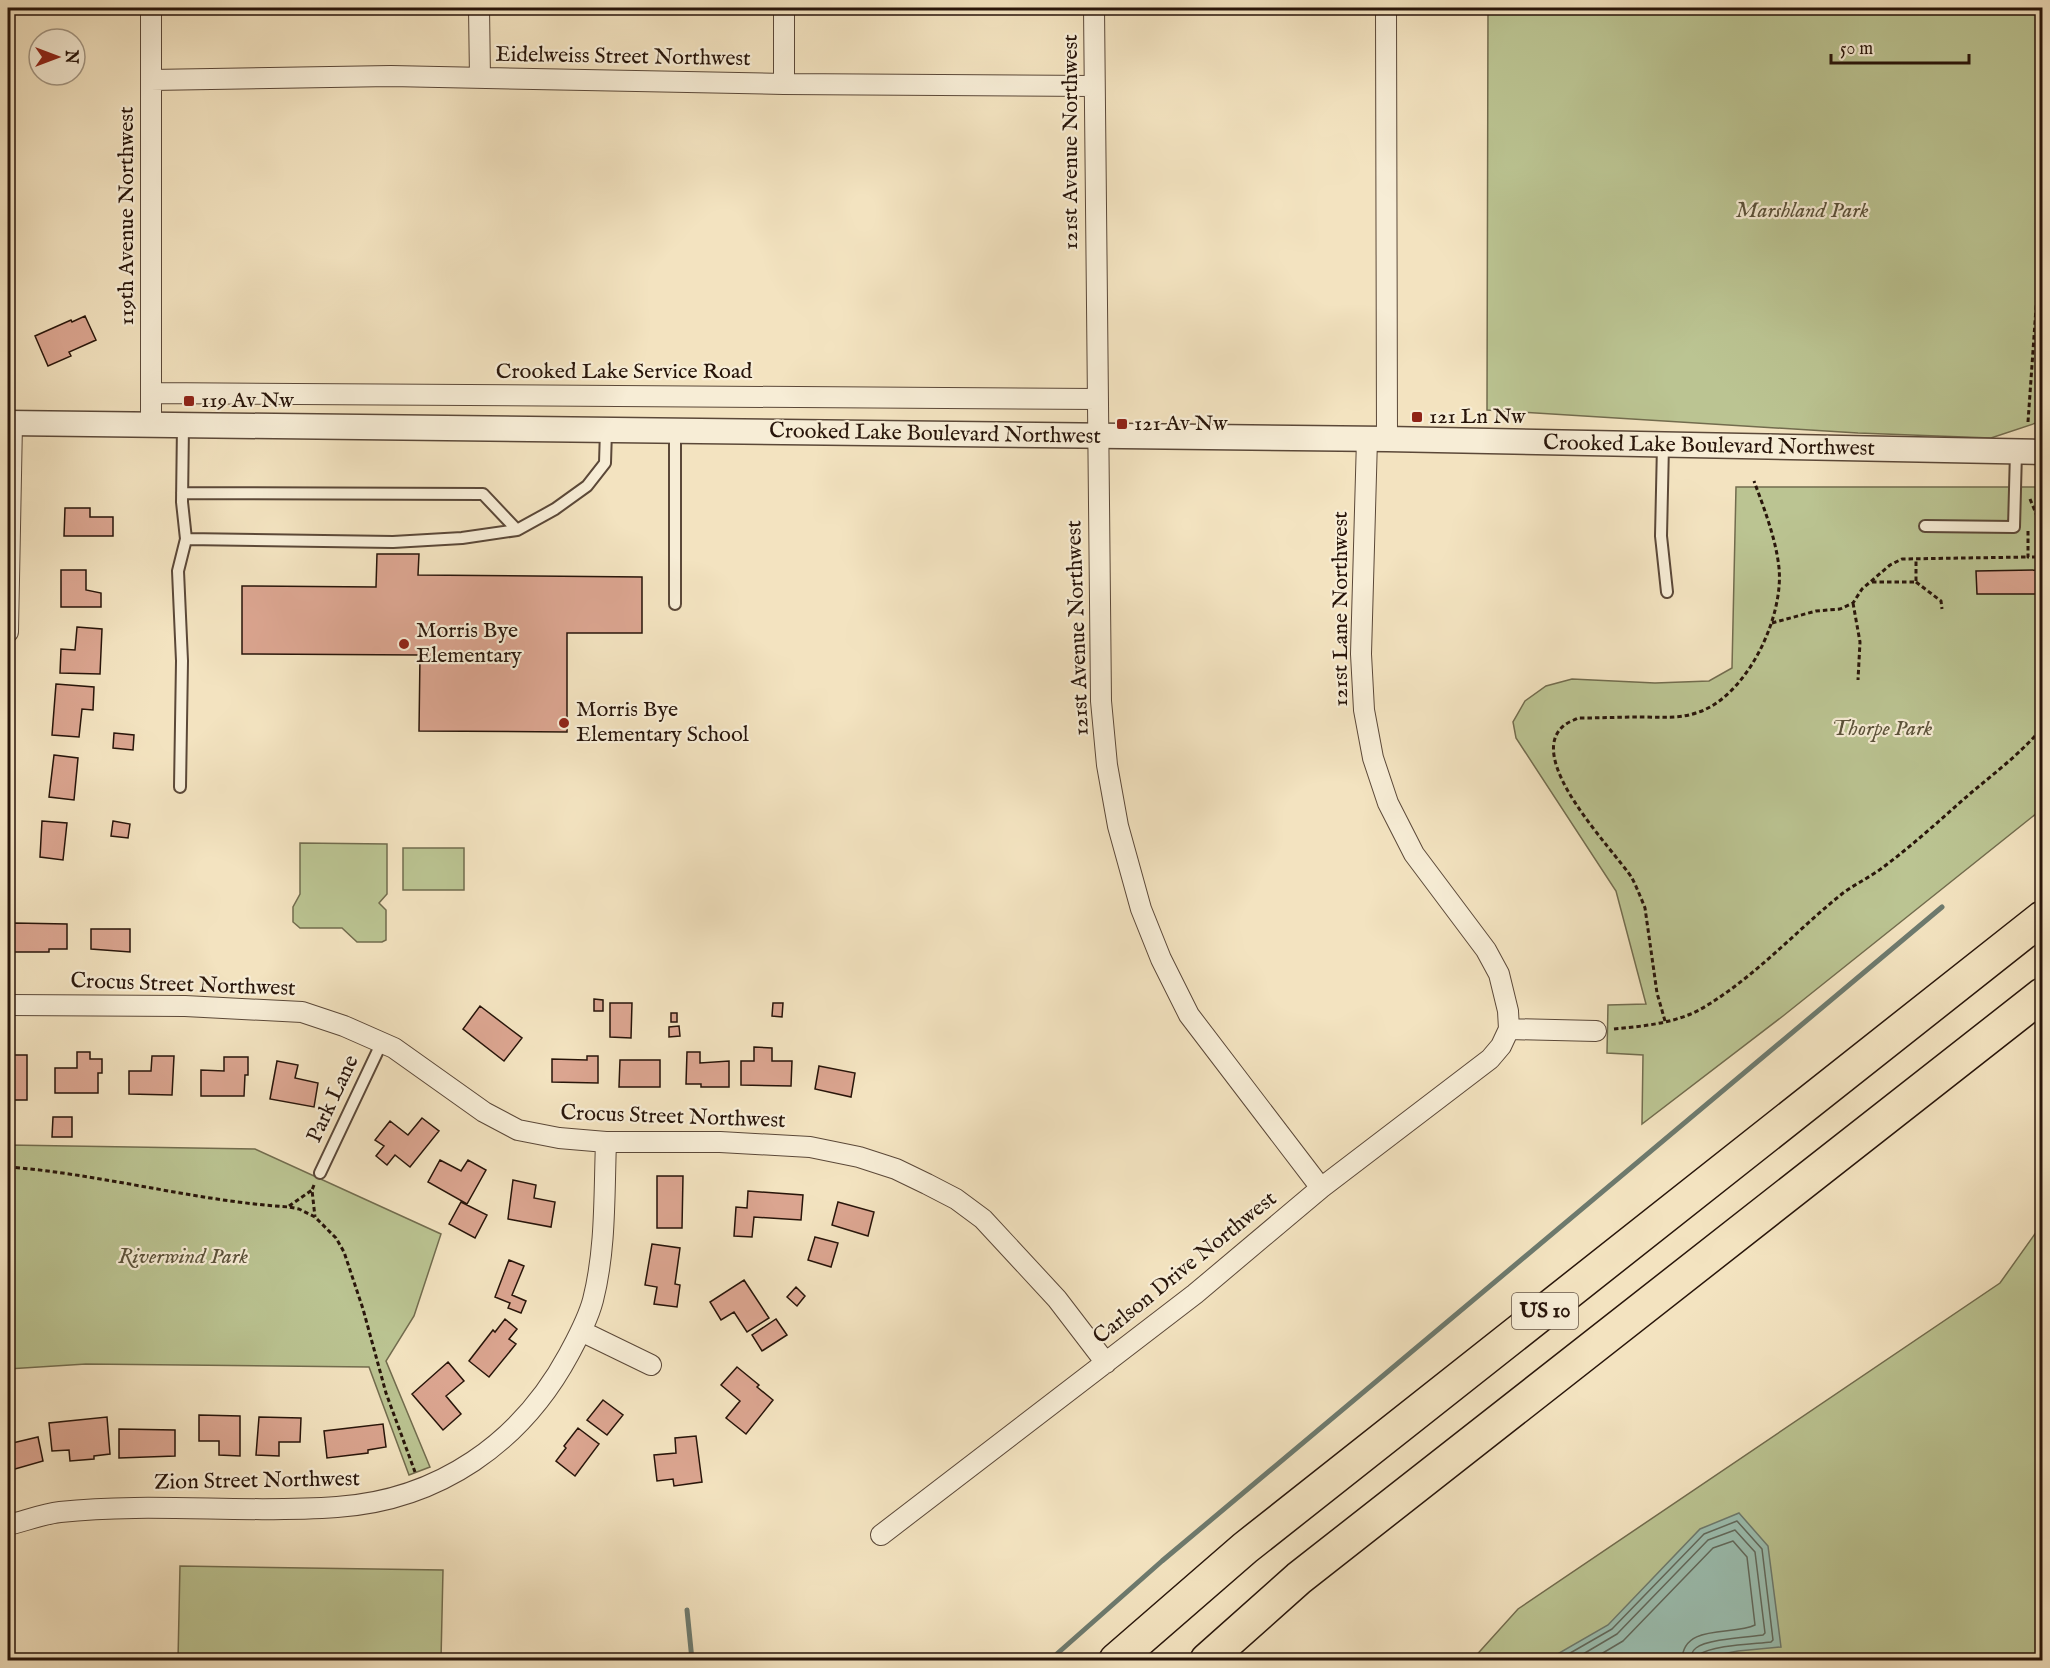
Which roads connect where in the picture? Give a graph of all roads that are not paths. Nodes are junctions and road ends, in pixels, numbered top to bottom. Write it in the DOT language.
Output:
graph roads {
  1 [pos="151,8"];
  2 [pos="479,8"];
  3 [pos="784,8"];
  4 [pos="1094,8"];
  5 [pos="1386,8"];
  6 [pos="480,78"];
  7 [pos="151,80"];
  8 [pos="784,84"];
  9 [pos="1094,86"];
  10 [pos="151,393"];
  11 [pos="1098,399"];
  12 [pos="10,423"];
  13 [pos="151,425"];
  14 [pos="183,425"];
  15 [pos="606,430"];
  16 [pos="675,430"];
  17 [pos="1098,436"];
  18 [pos="1377,439"];
  19 [pos="1663,445"];
  20 [pos="2016,452"];
  21 [pos="2043,452"];
  22 [pos="182,493"];
  23 [pos="1924,526"];
  24 [pos="517,530"];
  25 [pos="186,538"];
  26 [pos="1667,592"];
  27 [pos="675,604"];
  28 [pos="8,632"];
  29 [pos="180,787"];
  30 [pos="2043,901"];
  31 [pos="2043,918"];
  32 [pos="1979,967"];
  33 [pos="2043,995"];
  34 [pos="8,1005"];
  35 [pos="1509,1029"];
  36 [pos="1596,1031"];
  37 [pos="382,1042"];
  38 [pos="606,1142"];
  39 [pos="320,1173"];
  40 [pos="1321,1188"];
  41 [pos="581,1331"];
  42 [pos="1106,1363"];
  43 [pos="651,1365"];
  44 [pos="8,1525"];
  45 [pos="881,1535"];
  46 [pos="1116,1660"];
  47 [pos="1207,1660"];
  1 -- 7 [label="street, 119th Avenue Northwest"];
  2 -- 6 [label="street"];
  3 -- 8 [label="street"];
  4 -- 9 [label="street, 121st Avenue Northwest"];
  5 -- 18 [label="street, 121st Lane Northwest"];
  6 -- 7 [label="street, Eidelweiss Street Northwest"];
  6 -- 8 [label="street, Eidelweiss Street Northwest"];
  7 -- 10 [label="street, 119th Avenue Northwest"];
  8 -- 9 [label="street, Eidelweiss Street Northwest"];
  9 -- 11 [label="street, 121st Avenue Northwest"];
  10 -- 11 [label="street, Crooked Lake Service Road"];
  10 -- 13 [label="street, 119th Avenue Northwest"];
  11 -- 17 [label="street, 121st Avenue Northwest"];
  12 -- 13 [label="street, Crooked Lake Boulevard Northwest"];
  12 -- 28 [label="street"];
  13 -- 14 [label="street, Crooked Lake Boulevard Northwest"];
  14 -- 15 [label="street, Crooked Lake Boulevard Northwest"];
  14 -- 22 [label="lane"];
  15 -- 16 [label="street, Crooked Lake Boulevard Northwest"];
  15 -- 24 [label="lane"];
  16 -- 17 [label="street, Crooked Lake Boulevard Northwest"];
  16 -- 27 [label="lane"];
  17 -- 18 [label="street, Crooked Lake Boulevard Northwest"];
  17 -- 40 [label="street, 121st Avenue Northwest"];
  18 -- 19 [label="street, Crooked Lake Boulevard Northwest"];
  18 -- 35 [label="street, 121st Lane Northwest"];
  19 -- 20 [label="street, Crooked Lake Boulevard Northwest"];
  19 -- 26 [label="lane"];
  20 -- 21 [label="street, Crooked Lake Boulevard Northwest"];
  20 -- 23 [label="lane"];
  22 -- 24 [label="lane"];
  22 -- 25 [label="lane"];
  24 -- 25 [label="lane"];
  25 -- 29 [label="lane"];
  30 -- 32 [label="highway"];
  31 -- 32 [label="highway, US 10"];
  32 -- 46 [label="highway, US 10"];
  33 -- 47 [label="highway, US 10"];
  34 -- 37 [label="street, Crocus Street Northwest"];
  35 -- 36 [label="street"];
  35 -- 40 [label="street, Carlson Drive Northwest"];
  37 -- 38 [label="street, Crocus Street Northwest"];
  37 -- 39 [label="lane, Park Lane"];
  38 -- 41 [label="street, Zion Street Northwest"];
  38 -- 42 [label="street, Crocus Street Northwest"];
  40 -- 42 [label="street, Carlson Drive Northwest"];
  41 -- 43 [label="street"];
  41 -- 44 [label="street, Zion Street Northwest"];
  42 -- 45 [label="street, Carlson Drive Northwest"];
}
